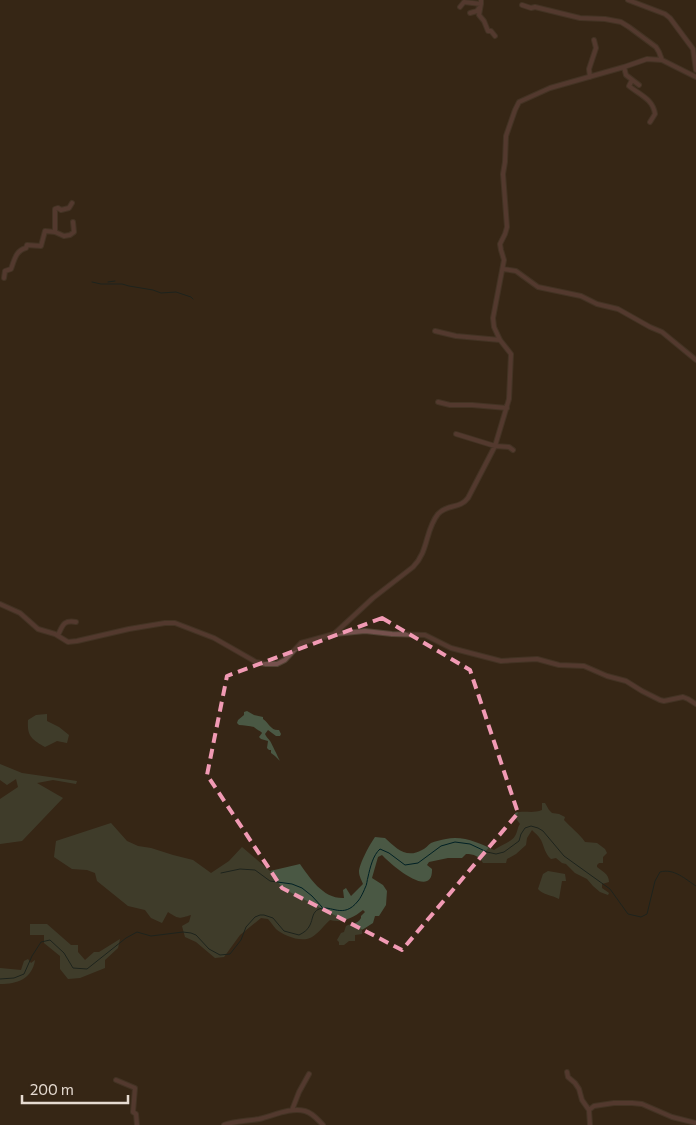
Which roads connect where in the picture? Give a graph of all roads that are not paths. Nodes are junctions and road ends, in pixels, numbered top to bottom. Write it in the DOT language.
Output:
graph roads {
  1 [pos="628,0"];
  2 [pos="481,3"];
  3 [pos="522,5"];
  4 [pos="460,7"];
  5 [pos="470,13"];
  6 [pos="495,36"];
  7 [pos="594,40"];
  8 [pos="662,60"];
  9 [pos="624,67"];
  10 [pos="696,70"];
  11 [pos="696,77"];
  12 [pos="590,78"];
  13 [pos="632,80"];
  14 [pos="638,85"];
  15 [pos="650,122"];
  16 [pos="72,203"];
  17 [pos="73,222"];
  18 [pos="55,232"];
  19 [pos="503,269"];
  20 [pos="4,278"];
  21 [pos="435,331"];
  22 [pos="500,340"];
  23 [pos="696,360"];
  24 [pos="438,402"];
  25 [pos="507,408"];
  26 [pos="456,434"];
  27 [pos="495,446"];
  28 [pos="512,450"];
  29 [pos="0,604"];
  30 [pos="76,622"];
  31 [pos="334,634"];
  32 [pos="58,635"];
  33 [pos="696,704"];
  34 [pos="567,1072"];
  35 [pos="309,1074"];
  36 [pos="116,1080"];
  37 [pos="292,1110"];
  38 [pos="589,1110"];
  39 [pos="318,1123"];
  40 [pos="696,1123"];
  41 [pos="231,1124"];
  42 [pos="137,1125"];
  43 [pos="224,1125"];
  44 [pos="323,1125"];
  45 [pos="590,1125"];
  1 -- 10 [label="street"];
  2 -- 4 [label="street"];
  2 -- 5 [label="street"];
  2 -- 6 [label="street"];
  3 -- 8 [label="street"];
  7 -- 12 [label="street"];
  8 -- 9 [label="street"];
  8 -- 11 [label="street"];
  9 -- 12 [label="street"];
  9 -- 13 [label="street"];
  12 -- 19 [label="street"];
  13 -- 14 [label="street"];
  13 -- 15 [label="street"];
  16 -- 18 [label="street"];
  17 -- 18 [label="street"];
  18 -- 20 [label="street"];
  19 -- 22 [label="street"];
  19 -- 23 [label="street"];
  21 -- 22 [label="street"];
  22 -- 25 [label="street"];
  24 -- 25 [label="street"];
  25 -- 27 [label="street"];
  26 -- 27 [label="street"];
  27 -- 28 [label="street"];
  27 -- 31 [label="street"];
  29 -- 32 [label="street"];
  30 -- 32 [label="street"];
  31 -- 32 [label="street"];
  31 -- 33 [label="street"];
  34 -- 38 [label="street"];
  35 -- 37 [label="street"];
  36 -- 42 [label="street"];
  37 -- 39 [label="street"];
  37 -- 41 [label="street"];
  38 -- 40 [label="street"];
  38 -- 45 [label="street"];
  39 -- 44 [label="street"];
  41 -- 43 [label="street"];
}
